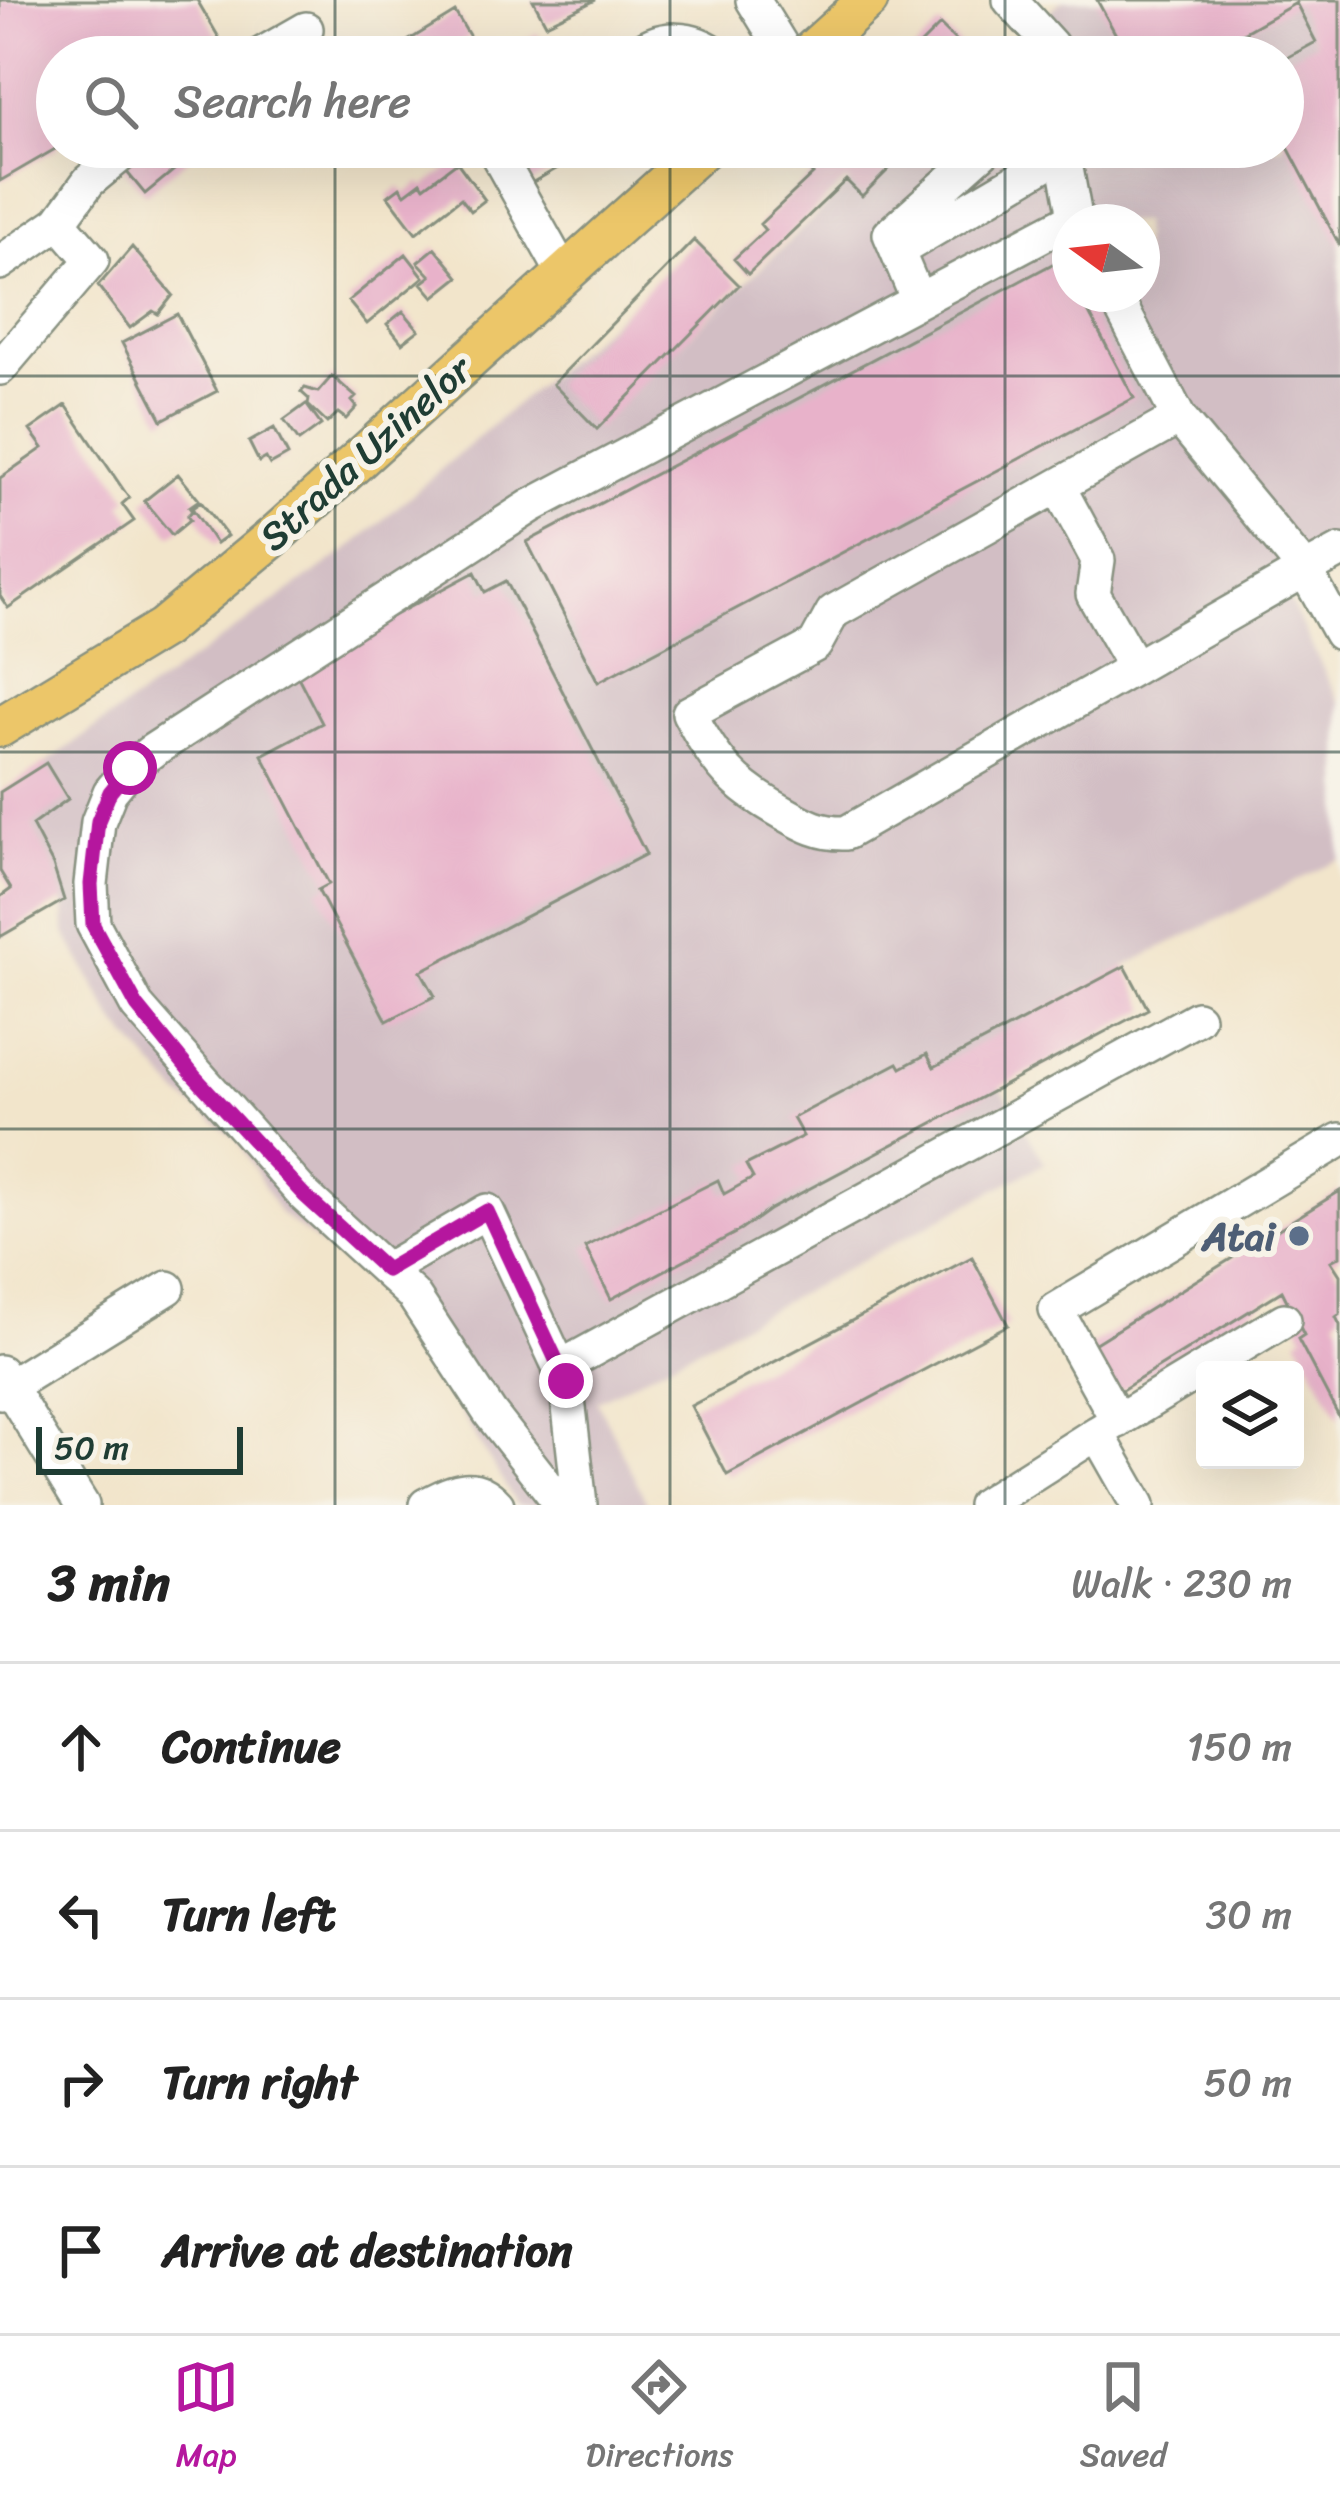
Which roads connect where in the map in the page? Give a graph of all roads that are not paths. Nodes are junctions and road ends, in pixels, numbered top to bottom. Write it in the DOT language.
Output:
graph roads {
  1 [pos="753,0"];
  2 [pos="868,0"];
  3 [pos="1010,0"];
  4 [pos="1044,0"];
  5 [pos="306,29"];
  6 [pos="294,36"];
  7 [pos="775,36"];
  8 [pos="828,36"];
  9 [pos="1040,36"];
  10 [pos="1050,36"];
  11 [pos="104,168"];
  12 [pos="505,168"];
  13 [pos="682,168"];
  14 [pos="966,168"];
  15 [pos="1035,168"];
  16 [pos="1066,168"];
  17 [pos="956,177"];
  18 [pos="1072,204"];
  19 [pos="975,206"];
  20 [pos="59,222"];
  21 [pos="1052,232"];
  22 [pos="899,250"];
  23 [pos="0,263"];
  24 [pos="565,274"];
  25 [pos="919,300"];
  26 [pos="1123,312"];
  27 [pos="0,368"];
  28 [pos="1179,418"];
  29 [pos="1058,486"];
  30 [pos="1340,550"];
  31 [pos="1305,570"];
  32 [pos="1340,633"];
  33 [pos="1134,666"];
  34 [pos="0,727"];
  35 [pos="1196,1018"];
  36 [pos="1340,1140"];
  37 [pos="386,1270"];
  38 [pos="168,1288"];
  39 [pos="1284,1320"];
  40 [pos="559,1368"];
  41 [pos="3,1384"];
  42 [pos="1107,1427"];
  43 [pos="82,1505"];
  44 [pos="426,1505"];
  45 [pos="497,1505"];
  46 [pos="562,1505"];
  47 [pos="580,1505"];
  48 [pos="984,1505"];
  49 [pos="1138,1505"];
  1 -- 7 [label="lane"];
  2 -- 8 [label="main road"];
  3 -- 9 [label="lane"];
  4 -- 10 [label="lane"];
  5 -- 6 [label="lane"];
  11 -- 20 [label="lane"];
  12 -- 24 [label="lane"];
  13 -- 24 [label="main road, Strada Uzinelor"];
  14 -- 17 [label="lane"];
  15 -- 19 [label="lane"];
  16 -- 18 [label="lane"];
  17 -- 19 [label="lane"];
  17 -- 22 [label="lane"];
  19 -- 22 [label="lane"];
  20 -- 23 [label="lane"];
  20 -- 27 [label="lane"];
  21 -- 25 [label="lane"];
  22 -- 25 [label="lane"];
  24 -- 34 [label="main road, Strada Uzinelor"];
  25 -- 37 [label="lane"];
  26 -- 28 [label="lane"];
  28 -- 29 [label="lane"];
  28 -- 31 [label="lane"];
  29 -- 33 [label="lane"];
  29 -- 33 [label="lane"];
  30 -- 31 [label="lane"];
  31 -- 32 [label="lane"];
  31 -- 33 [label="lane"];
  35 -- 40 [label="lane"];
  36 -- 42 [label="lane"];
  37 -- 40 [label="lane"];
  37 -- 46 [label="lane"];
  38 -- 41 [label="lane"];
  39 -- 42 [label="lane"];
  40 -- 47 [label="lane"];
  41 -- 43 [label="lane"];
  42 -- 48 [label="lane"];
  42 -- 49 [label="lane"];
  44 -- 45 [label="lane"];
}
